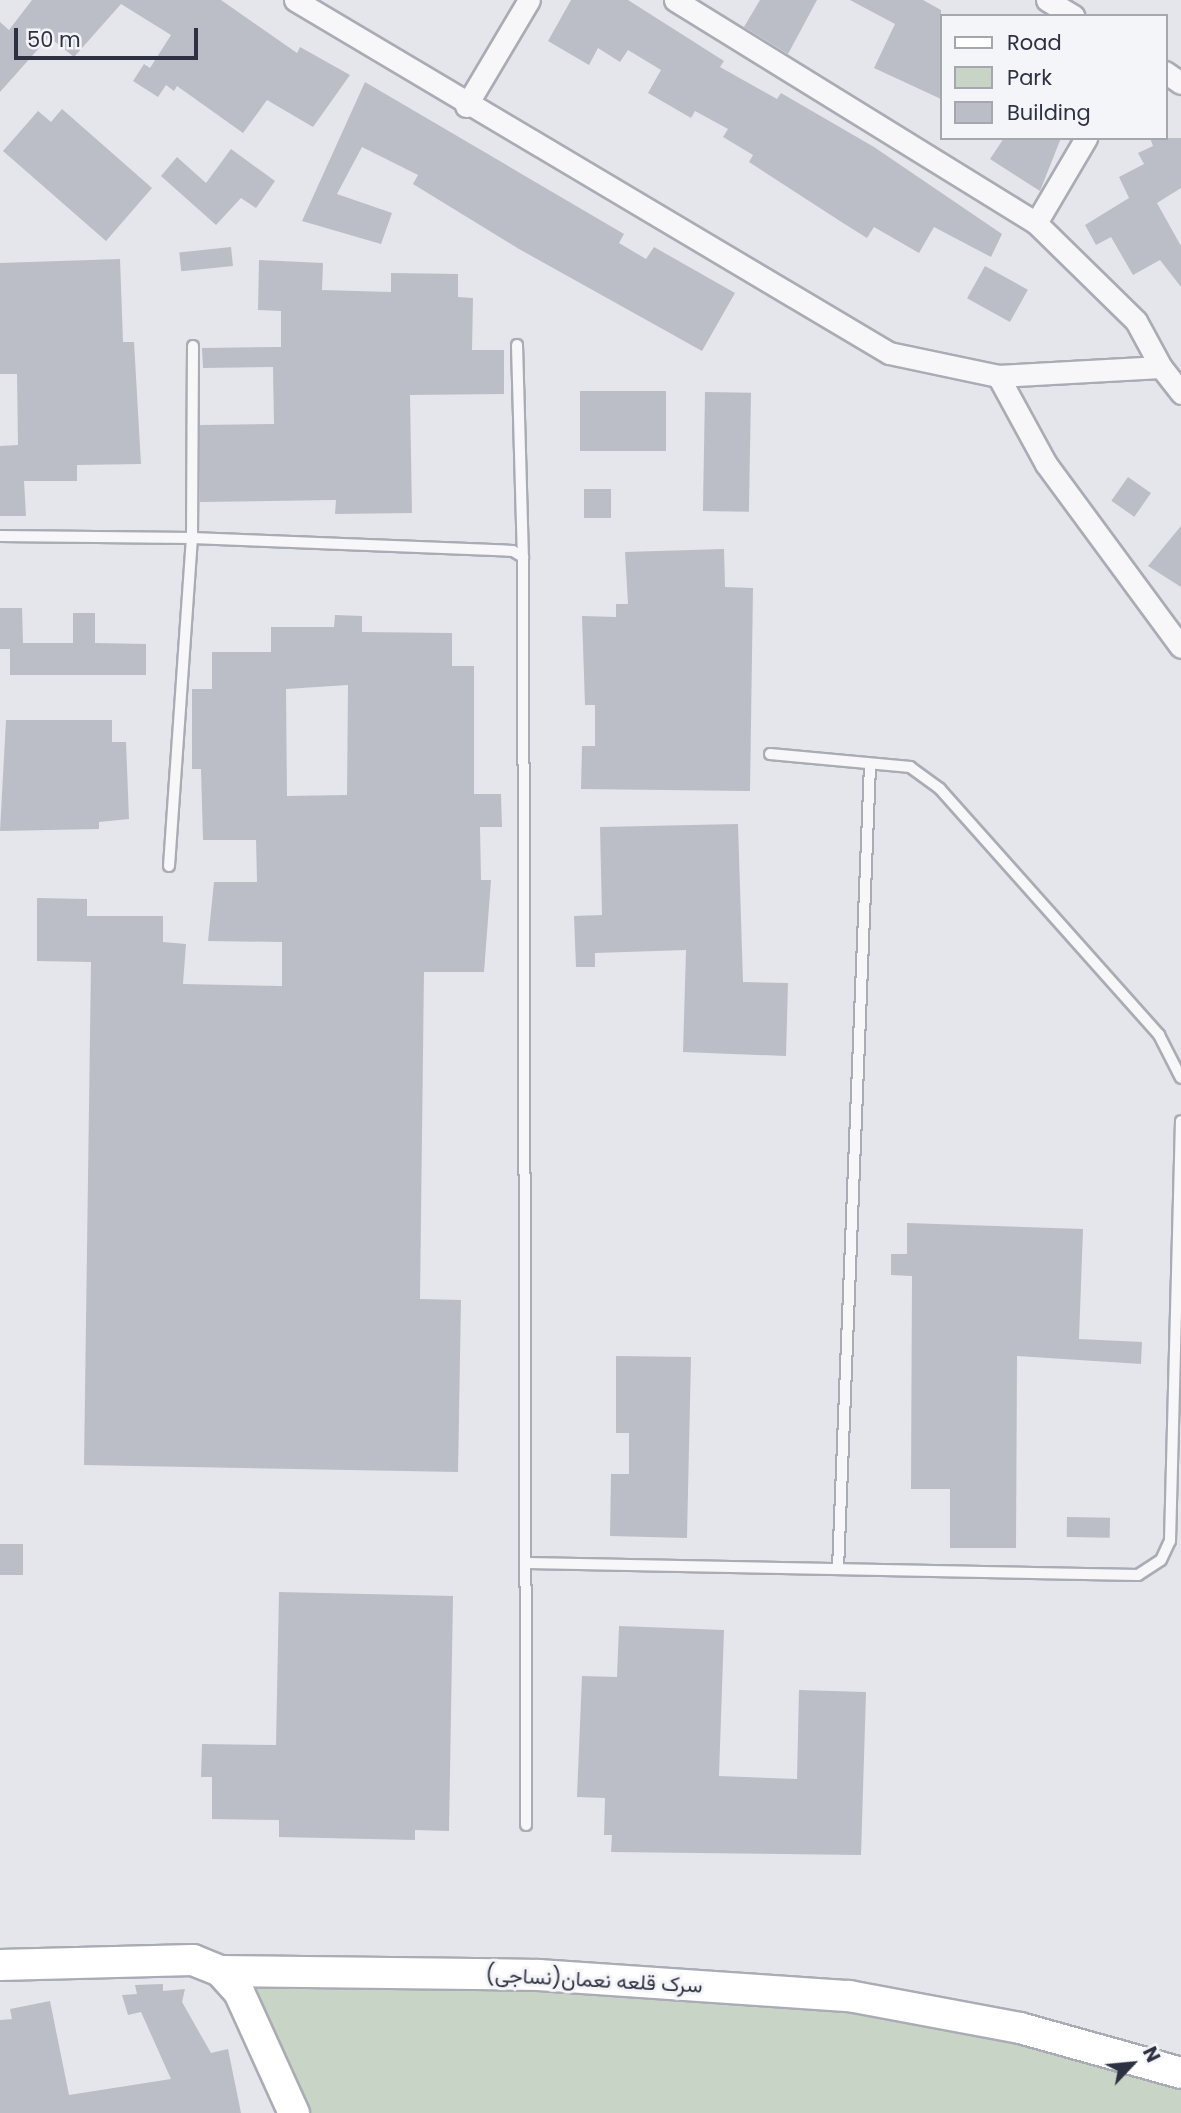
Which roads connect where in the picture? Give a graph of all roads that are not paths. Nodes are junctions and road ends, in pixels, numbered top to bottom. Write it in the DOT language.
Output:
graph roads {
  1 [pos="295,0"];
  2 [pos="529,0"];
  3 [pos="675,0"];
  4 [pos="1047,0"];
  5 [pos="1071,14"];
  6 [pos="467,106"];
  7 [pos="1085,140"];
  8 [pos="1036,223"];
  9 [pos="517,345"];
  10 [pos="192,346"];
  11 [pos="1161,368"];
  12 [pos="998,376"];
  13 [pos="1181,393"];
  14 [pos="0,536"];
  15 [pos="192,538"];
  16 [pos="523,557"];
  17 [pos="1181,647"];
  18 [pos="770,754"];
  19 [pos="870,764"];
  20 [pos="169,866"];
  21 [pos="1181,1078"];
  22 [pos="1181,1121"];
  23 [pos="528,1563"];
  24 [pos="838,1569"];
  25 [pos="526,1825"];
  26 [pos="0,1965"];
  27 [pos="220,1971"];
  28 [pos="1181,2073"];
  29 [pos="294,2113"];
  1 -- 6 [label="street"];
  2 -- 6 [label="street"];
  3 -- 8 [label="street"];
  4 -- 5 [label="street"];
  6 -- 12 [label="street"];
  7 -- 8 [label="street"];
  8 -- 11 [label="street"];
  9 -- 16 [label="lane"];
  10 -- 15 [label="lane"];
  11 -- 12 [label="street"];
  11 -- 13 [label="street"];
  12 -- 17 [label="street"];
  14 -- 15 [label="lane"];
  15 -- 16 [label="lane"];
  15 -- 20 [label="lane"];
  16 -- 23 [label="lane"];
  18 -- 19 [label="lane"];
  19 -- 21 [label="lane"];
  19 -- 24 [label="lane"];
  22 -- 24 [label="lane"];
  23 -- 24 [label="lane"];
  23 -- 25 [label="lane"];
  26 -- 27 [label="street, سرک قلعه نعمان(نساجی)"];
  27 -- 28 [label="street, سرک قلعه نعمان(نساجی)"];
  27 -- 29 [label="street"];
}
